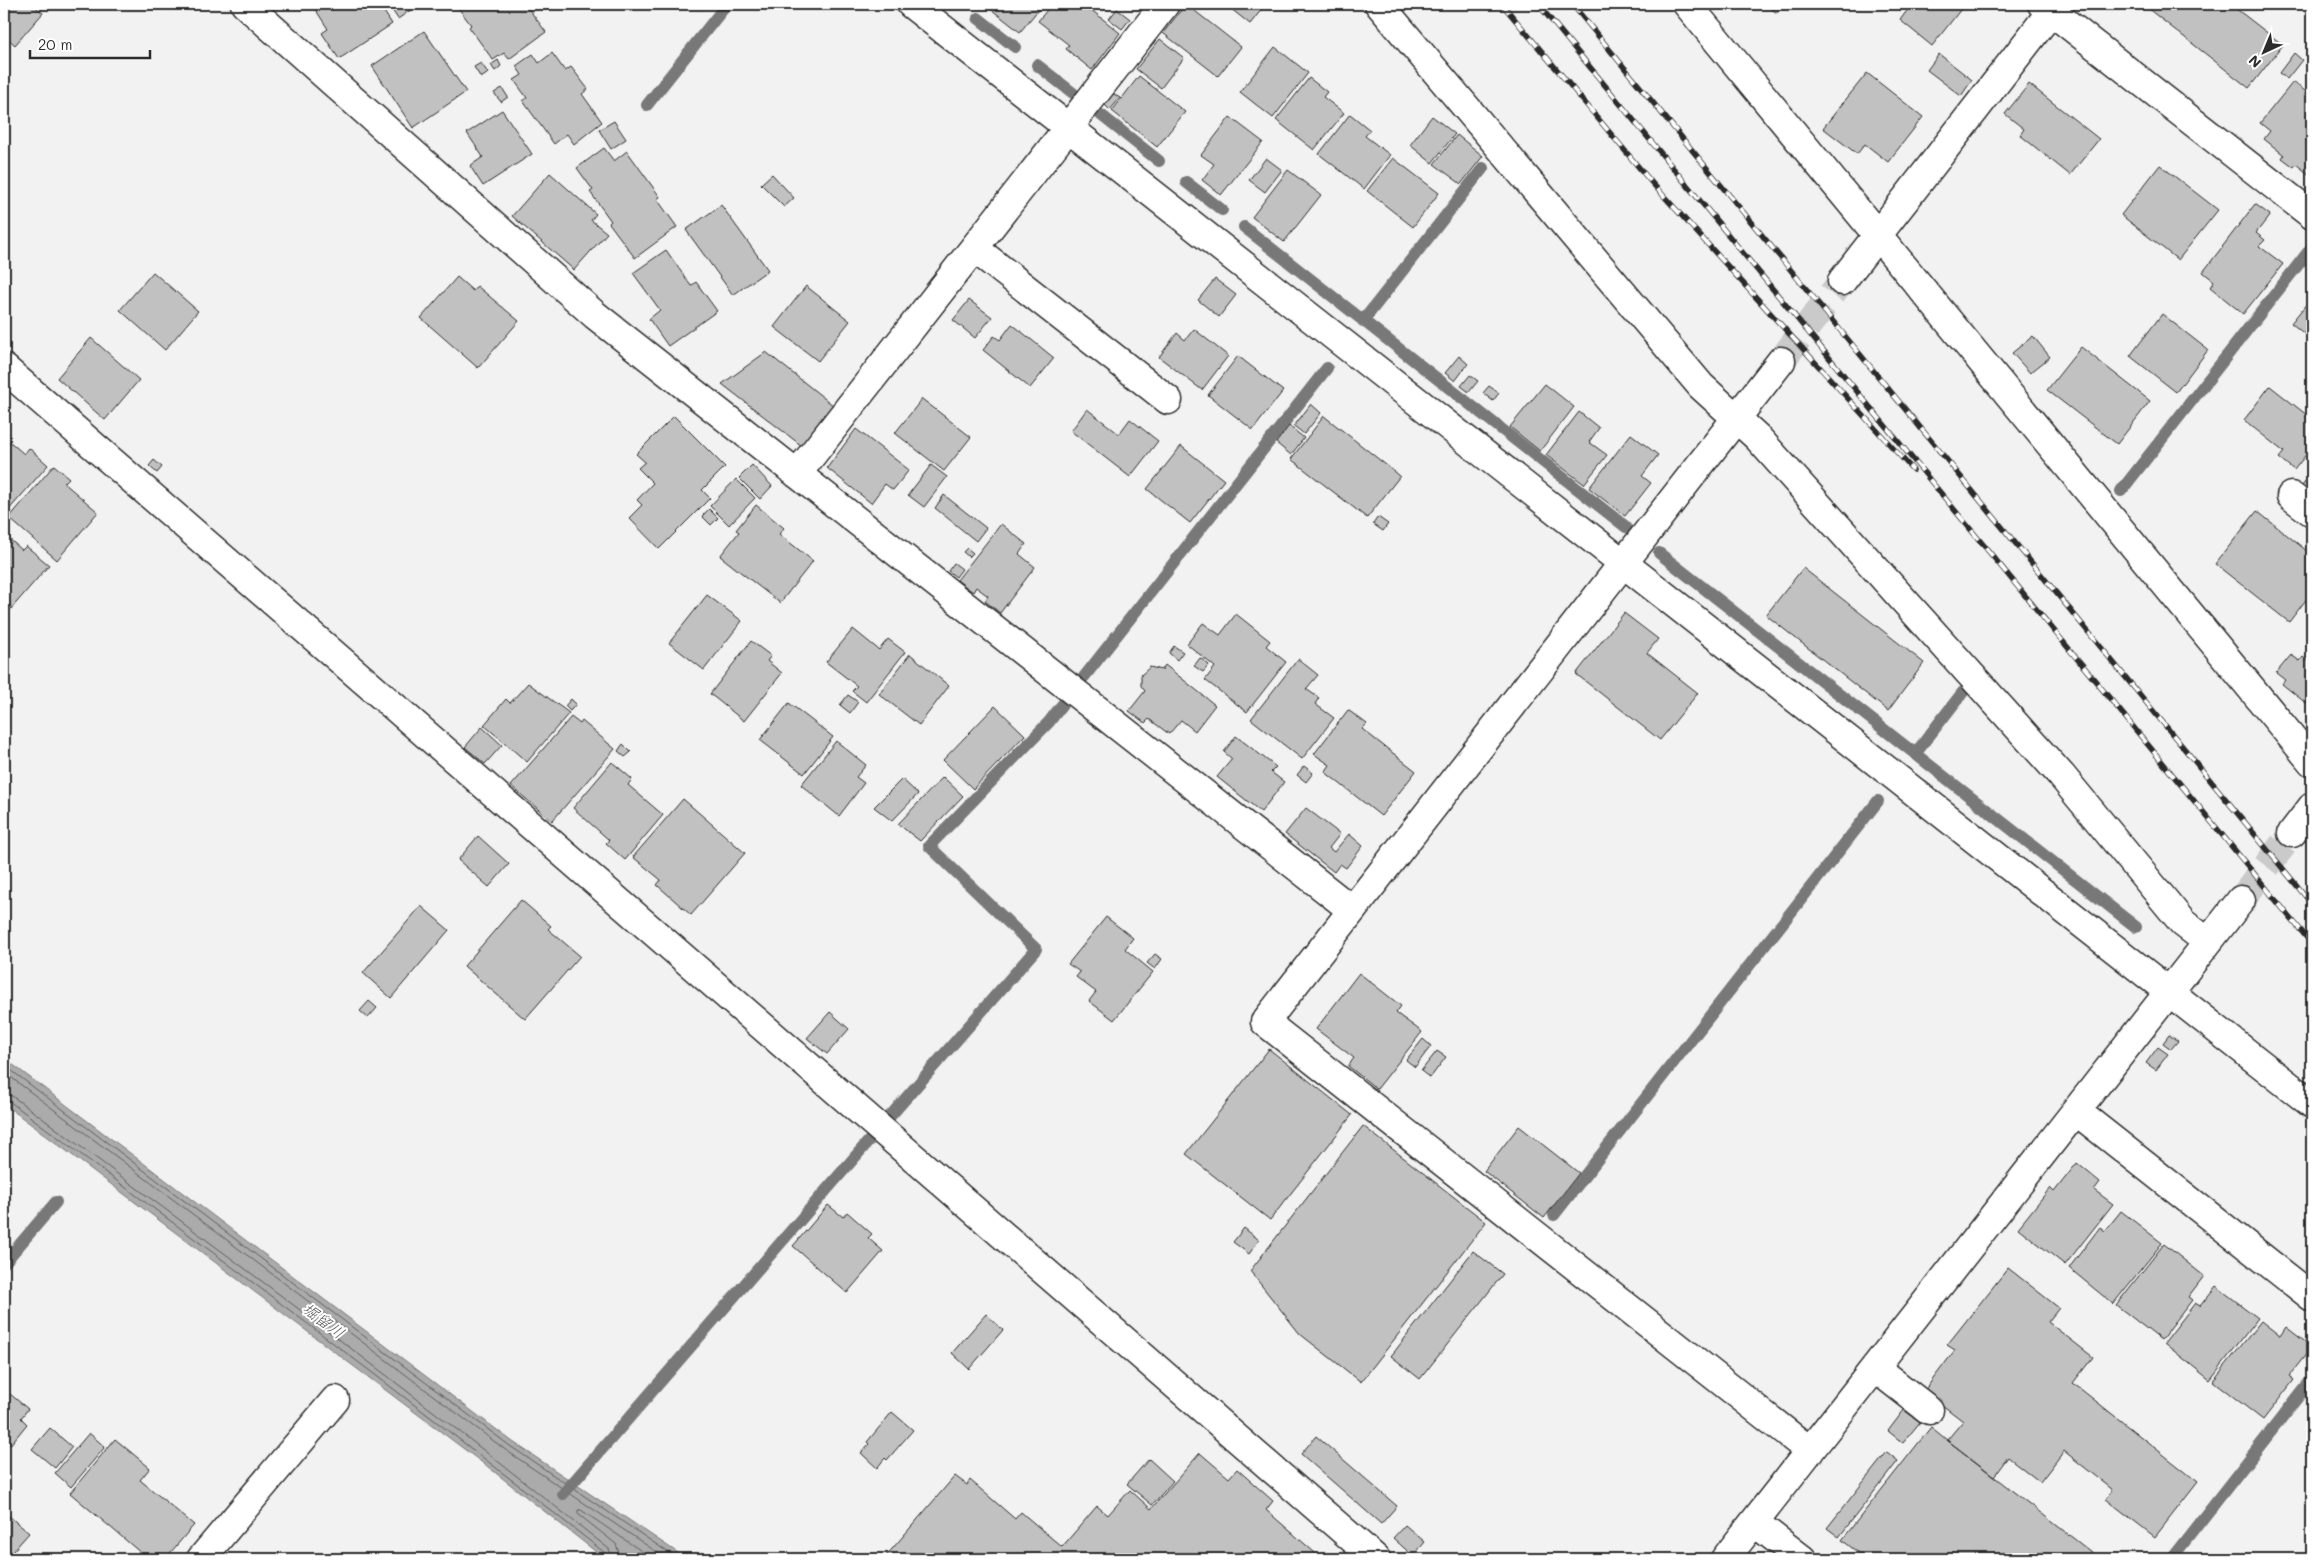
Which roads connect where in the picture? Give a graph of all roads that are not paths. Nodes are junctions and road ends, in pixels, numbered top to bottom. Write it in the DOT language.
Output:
graph roads {
  1 [pos="245,4"];
  2 [pos="911,4"];
  3 [pos="1166,4"];
  4 [pos="1380,4"];
  5 [pos="1687,4"];
  6 [pos="2050,6"];
  7 [pos="1068,128"];
  8 [pos="2312,215"];
  9 [pos="1877,234"];
  10 [pos="974,248"];
  11 [pos="1842,281"];
  12 [pos="1781,360"];
  13 [pos="6,373"];
  14 [pos="1168,400"];
  15 [pos="1737,419"];
  16 [pos="797,474"];
  17 [pos="1624,564"];
  18 [pos="2312,762"];
  19 [pos="2312,808"];
  20 [pos="2292,834"];
  21 [pos="2241,900"];
  22 [pos="1352,910"];
  23 [pos="2208,942"];
  24 [pos="2169,992"];
  25 [pos="2312,1104"];
  26 [pos="2076,1112"];
  27 [pos="2312,1297"];
  28 [pos="1875,1368"];
  29 [pos="335,1400"];
  30 [pos="1929,1410"];
  31 [pos="1810,1450"];
  32 [pos="1754,1522"];
  33 [pos="201,1559"];
  34 [pos="1376,1559"];
  35 [pos="1725,1559"];
  36 [pos="1802,1559"];
  1 -- 16 [label="street"];
  2 -- 7 [label="street"];
  3 -- 7 [label="street"];
  4 -- 15 [label="street"];
  5 -- 9 [label="street"];
  6 -- 8 [label="street"];
  6 -- 9 [label="street"];
  7 -- 10 [label="street"];
  7 -- 17 [label="street"];
  9 -- 11 [label="street"];
  9 -- 18 [label="street"];
  10 -- 14 [label="street"];
  10 -- 16 [label="street"];
  12 -- 15 [label="street"];
  13 -- 34 [label="street"];
  15 -- 17 [label="street"];
  15 -- 23 [label="street"];
  16 -- 22 [label="street"];
  17 -- 22 [label="street"];
  17 -- 24 [label="street"];
  19 -- 20 [label="street"];
  21 -- 23 [label="street"];
  22 -- 31 [label="street"];
  23 -- 24 [label="street"];
  24 -- 25 [label="street"];
  24 -- 26 [label="street"];
  26 -- 27 [label="street"];
  26 -- 28 [label="street"];
  28 -- 30 [label="street"];
  28 -- 31 [label="street"];
  29 -- 33 [label="street"];
  31 -- 32 [label="street"];
  32 -- 35 [label="street"];
  32 -- 36 [label="street"];
}
